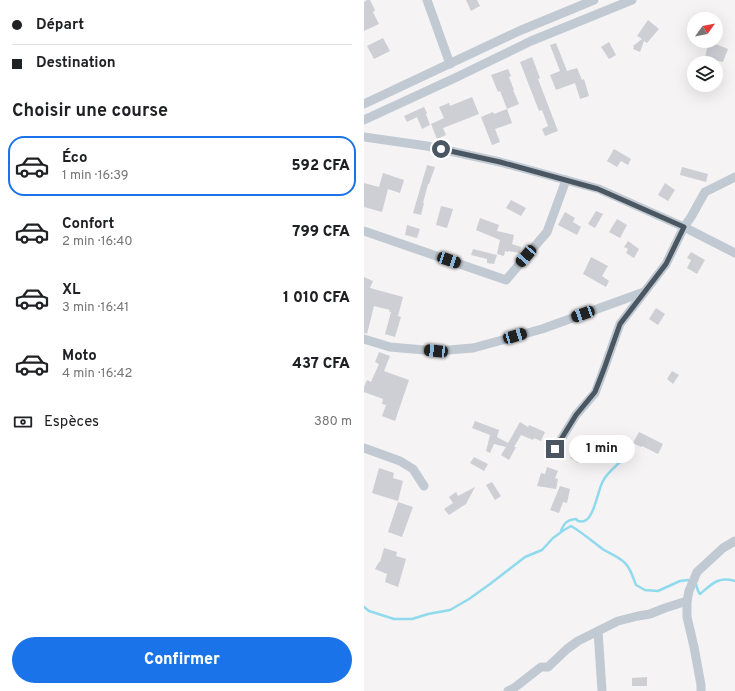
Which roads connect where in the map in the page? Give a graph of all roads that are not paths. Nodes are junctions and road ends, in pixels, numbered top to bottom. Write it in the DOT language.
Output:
graph roads {
  1 [pos="427,0"];
  2 [pos="594,0"];
  3 [pos="632,0"];
  4 [pos="450,64"];
  5 [pos="364,104"];
  6 [pos="364,120"];
  7 [pos="364,136"];
  8 [pos="735,177"];
  9 [pos="566,180"];
  10 [pos="684,227"];
  11 [pos="364,231"];
  12 [pos="735,253"];
  13 [pos="645,292"];
  14 [pos="364,339"];
  15 [pos="364,448"];
  16 [pos="555,449"];
  17 [pos="424,486"];
  18 [pos="735,541"];
  19 [pos="687,601"];
  20 [pos="598,630"];
  21 [pos="508,691"];
  22 [pos="602,691"];
  23 [pos="701,691"];
  1 -- 4 [label="street"];
  2 -- 4 [label="street"];
  3 -- 6 [label="street"];
  4 -- 5 [label="street"];
  7 -- 9 [label="street"];
  8 -- 10 [label="street"];
  9 -- 10 [label="street"];
  9 -- 11 [label="street"];
  10 -- 12 [label="street"];
  10 -- 13 [label="street"];
  13 -- 14 [label="street"];
  13 -- 16 [label="street"];
  15 -- 17 [label="street"];
  18 -- 19 [label="street"];
  19 -- 20 [label="street"];
  19 -- 23 [label="street"];
  20 -- 21 [label="street"];
  20 -- 22 [label="street"];
}
